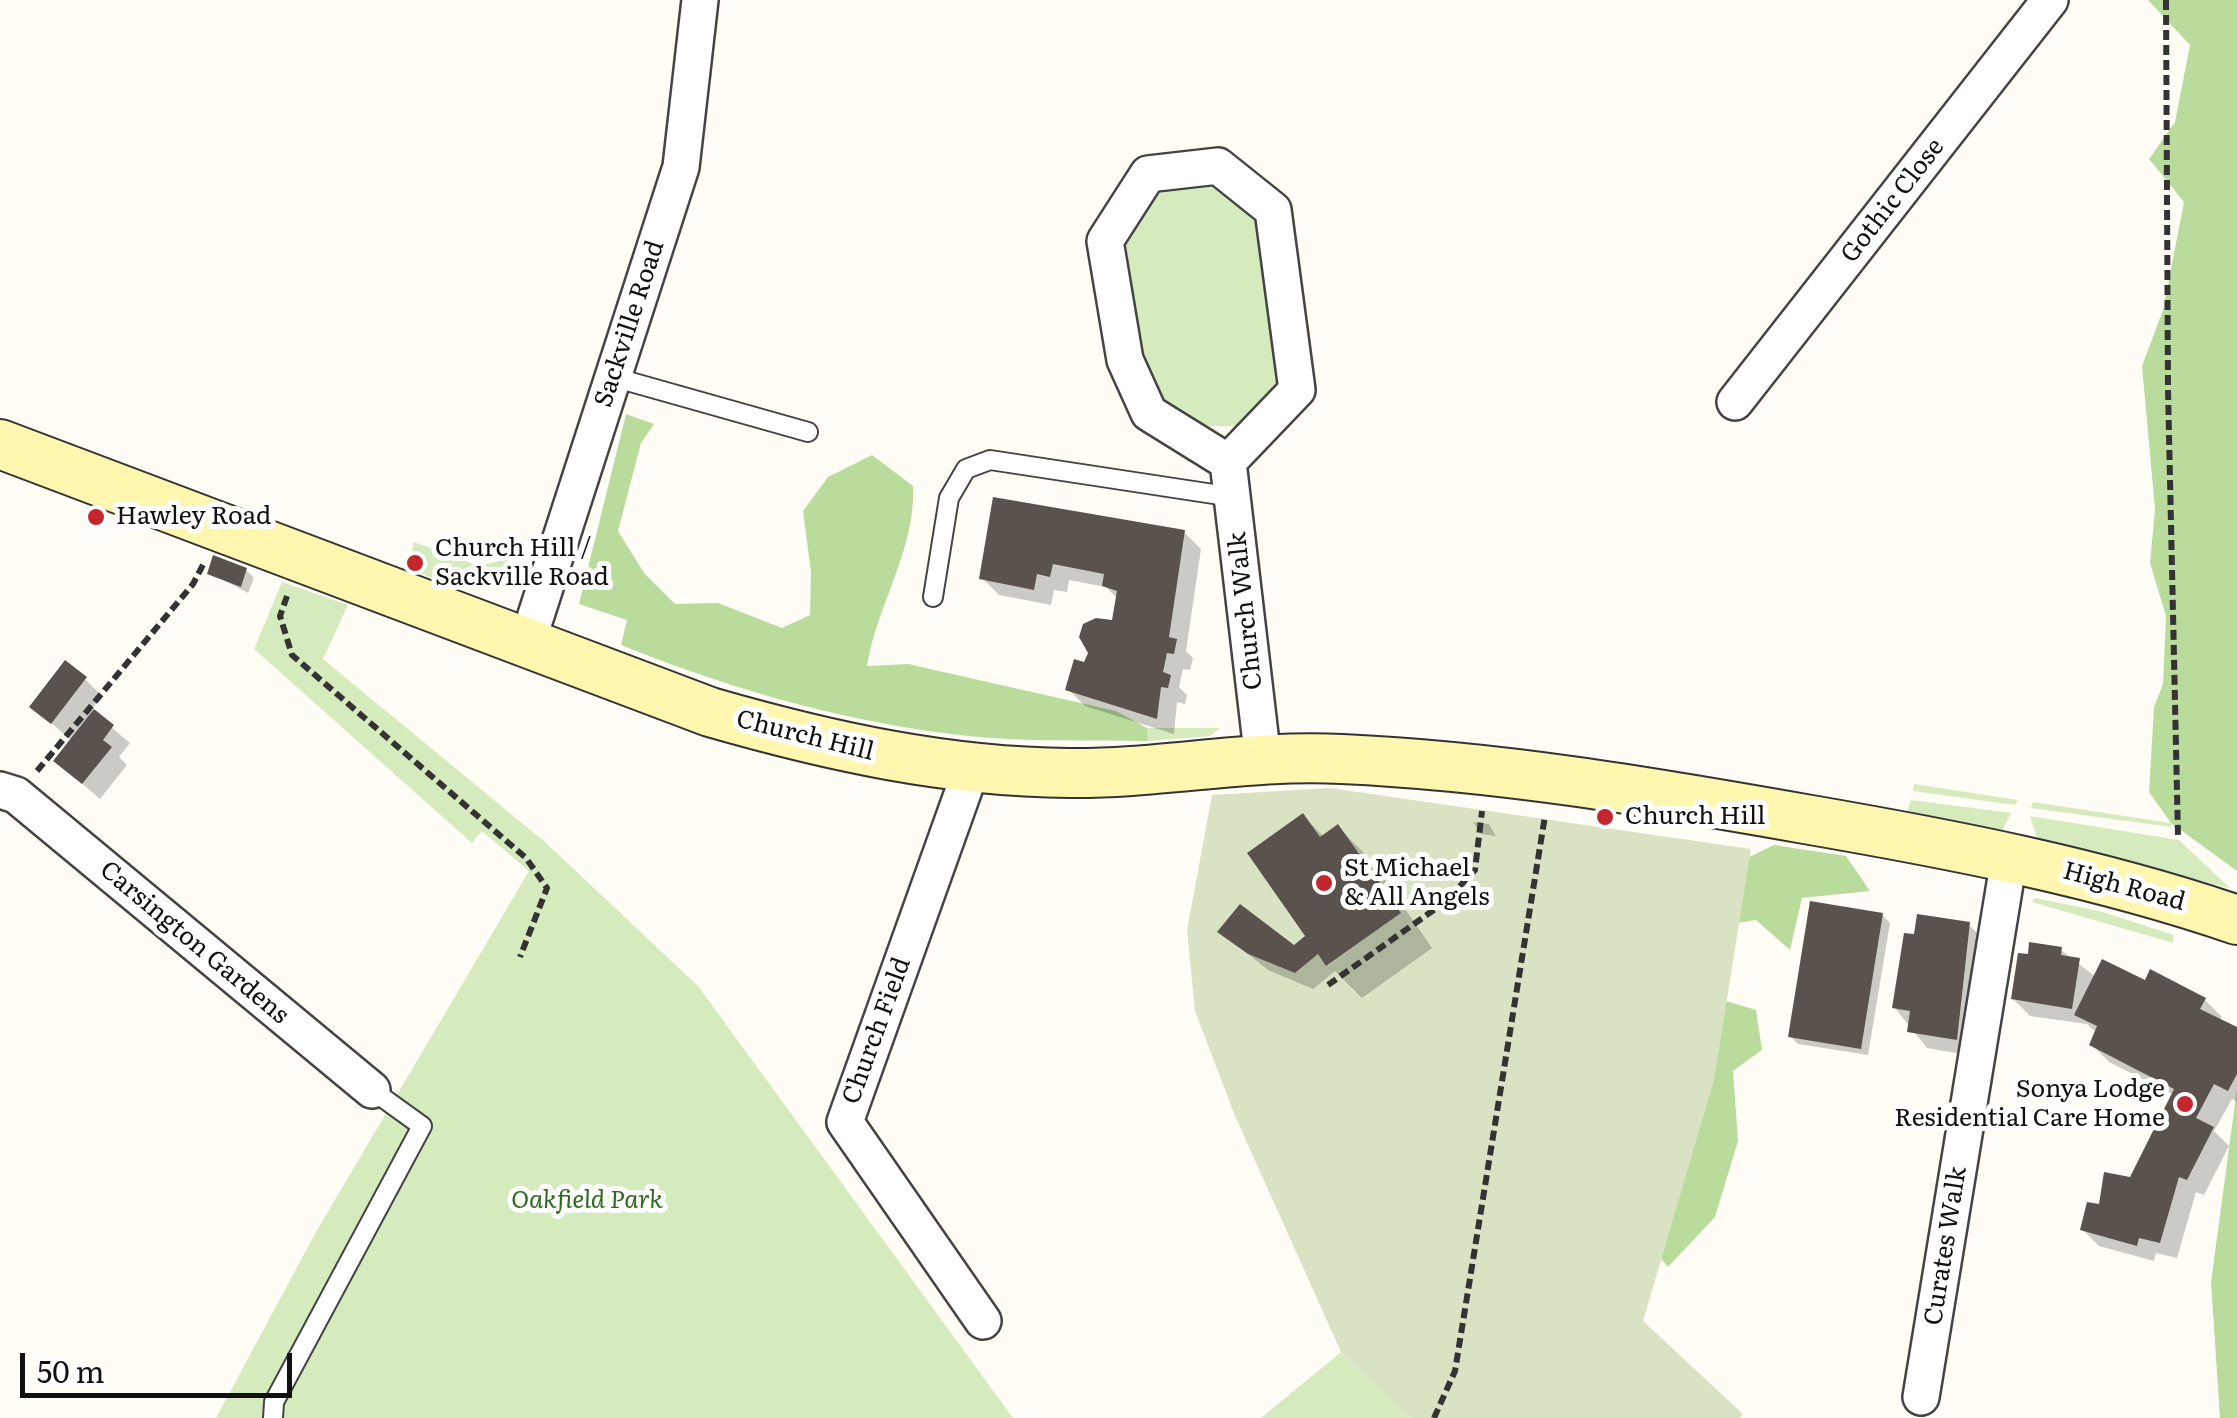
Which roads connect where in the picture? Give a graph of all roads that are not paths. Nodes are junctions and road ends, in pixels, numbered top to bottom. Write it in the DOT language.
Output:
graph roads {
  1 [pos="700,0"];
  2 [pos="2050,0"];
  3 [pos="613,377"];
  4 [pos="1735,402"];
  5 [pos="808,432"];
  6 [pos="0,444"];
  7 [pos="1228,462"];
  8 [pos="1233,497"];
  9 [pos="933,597"];
  10 [pos="528,640"];
  11 [pos="1263,760"];
  12 [pos="972,767"];
  13 [pos="8,792"];
  14 [pos="2009,860"];
  15 [pos="2237,920"];
  16 [pos="372,1090"];
  17 [pos="983,1321"];
  18 [pos="1921,1397"];
  19 [pos="273,1418"];
  1 -- 3 [label="street, Sackville Road"];
  2 -- 4 [label="street, Gothic Close"];
  3 -- 5 [label="lane"];
  3 -- 10 [label="street, Sackville Road"];
  6 -- 10 [label="main road, Church Hill"];
  7 -- 7 [label="street"];
  7 -- 8 [label="street, Church Walk"];
  8 -- 9 [label="lane"];
  8 -- 11 [label="street, Church Walk"];
  10 -- 12 [label="main road, Church Hill"];
  11 -- 12 [label="main road, Church Hill"];
  11 -- 14 [label="main road, Church Hill"];
  12 -- 17 [label="street, Church Field"];
  13 -- 16 [label="street, Carsington Gardens"];
  14 -- 15 [label="main road, High Road"];
  14 -- 18 [label="street, Curates Walk"];
  16 -- 19 [label="lane"];
}
